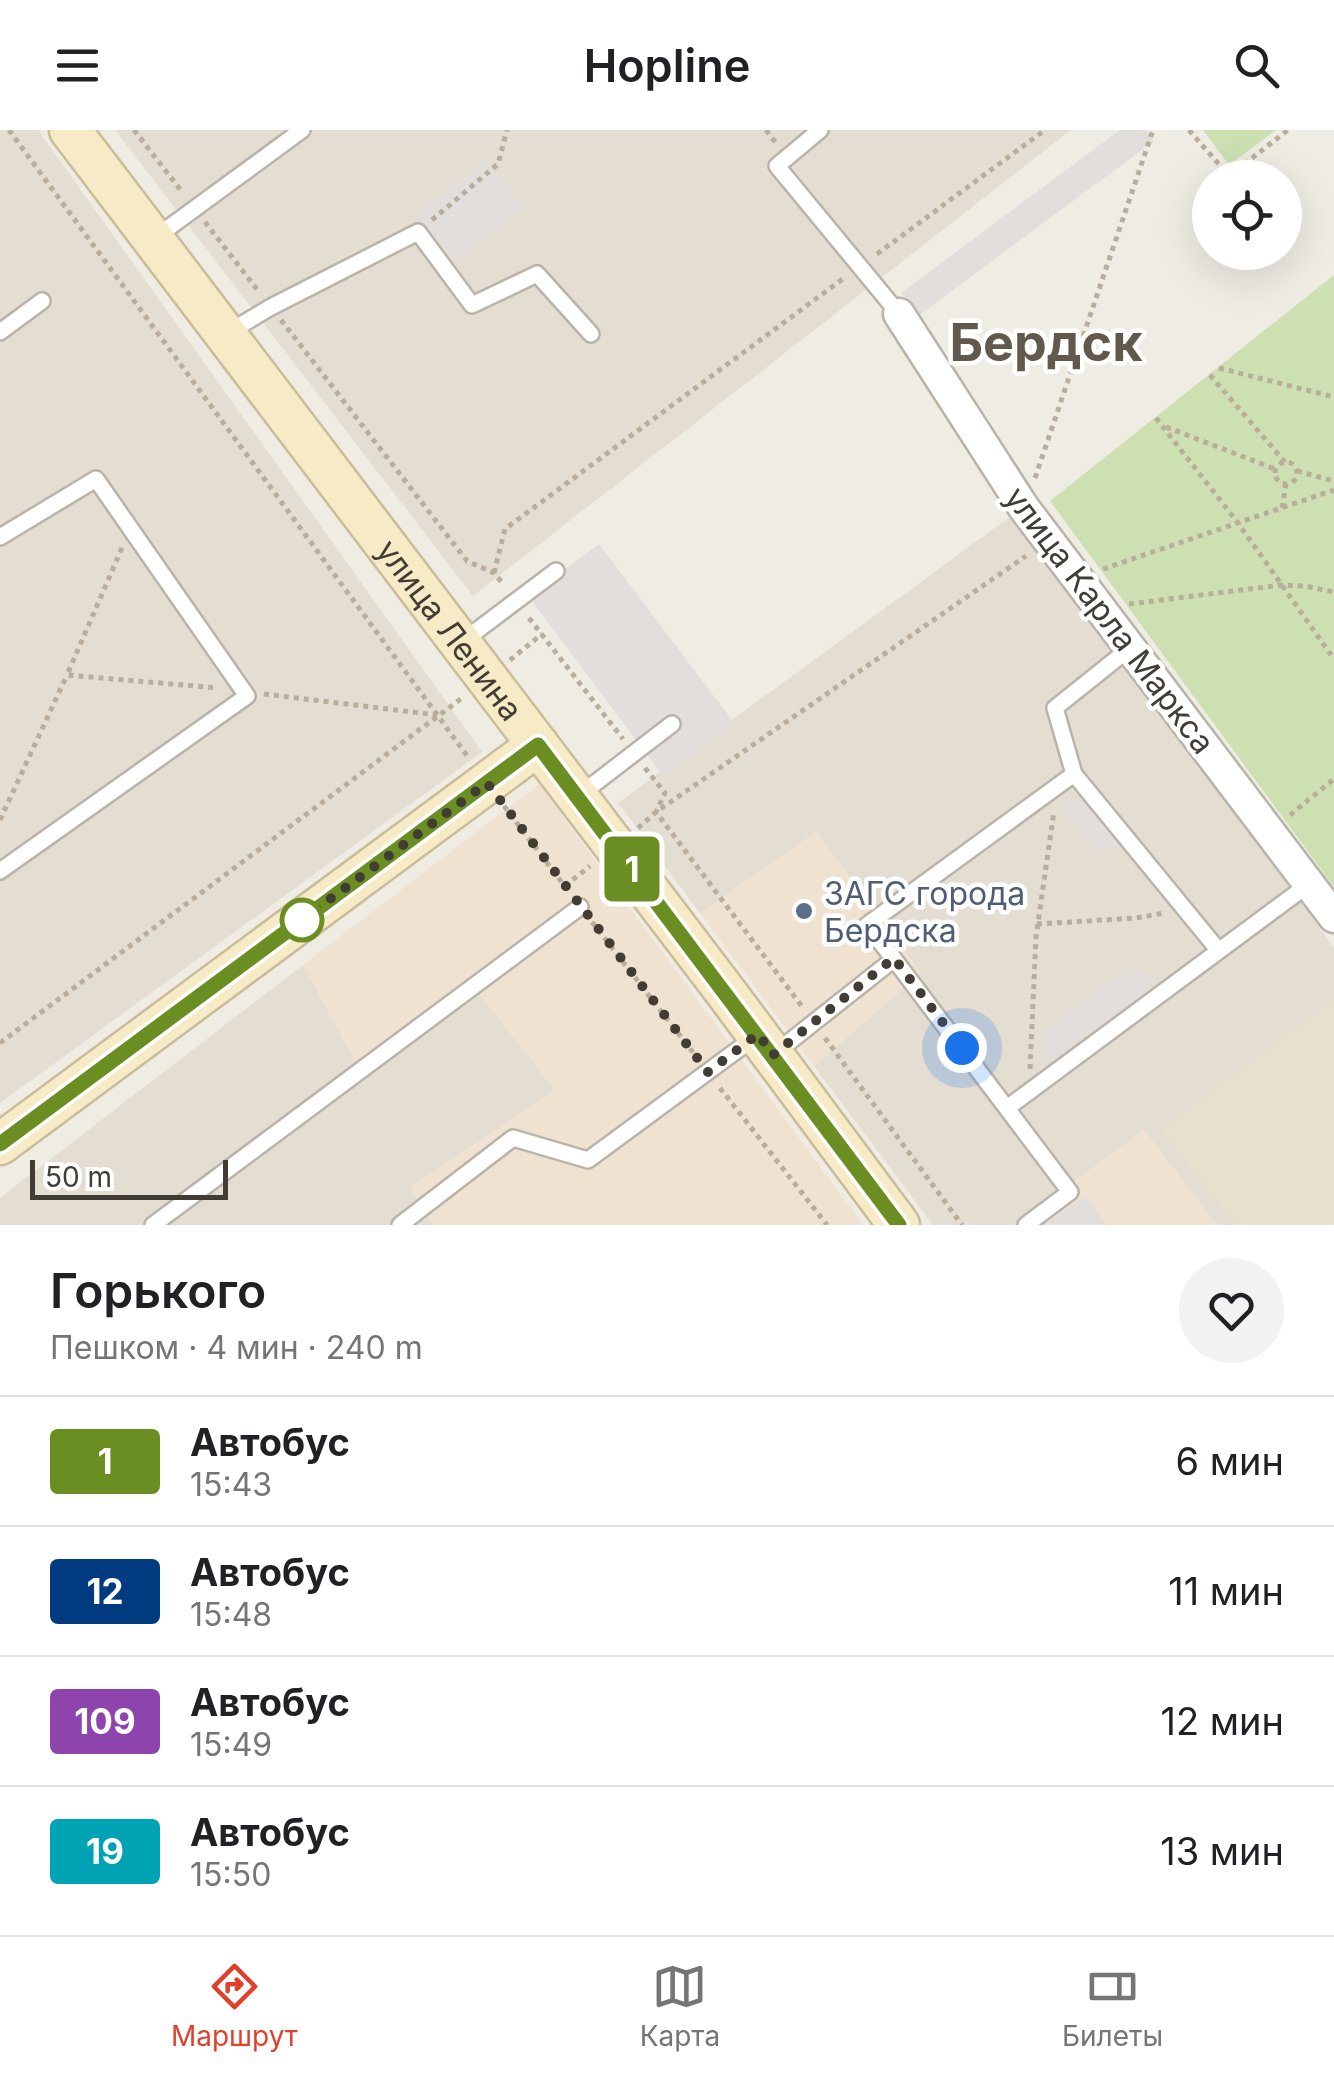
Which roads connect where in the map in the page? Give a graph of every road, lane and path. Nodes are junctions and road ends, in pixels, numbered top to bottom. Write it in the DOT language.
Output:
graph roads {
  1 [pos="9,130"];
  2 [pos="70,130"];
  3 [pos="302,130"];
  4 [pos="508,130"];
  5 [pos="820,130"];
  6 [pos="1045,130"];
  7 [pos="1153,130"];
  8 [pos="1189,130"];
  9 [pos="1288,130"];
  10 [pos="418,232"];
  11 [pos="153,239"];
  12 [pos="861,266"];
  13 [pos="42,301"];
  14 [pos="899,314"];
  15 [pos="0,332"];
  16 [pos="225,334"];
  17 [pos="592,334"];
  18 [pos="1219,368"];
  19 [pos="1210,375"];
  20 [pos="1334,397"];
  21 [pos="1156,418"];
  22 [pos="1162,426"];
  23 [pos="1285,462"];
  24 [pos="1275,469"];
  25 [pos="1296,472"];
  26 [pos="1334,482"];
  27 [pos="1286,484"];
  28 [pos="1334,490"];
  29 [pos="1024,508"];
  30 [pos="1282,508"];
  31 [pos="1238,523"];
  32 [pos="0,537"];
  33 [pos="1050,540"];
  34 [pos="556,571"];
  35 [pos="494,573"];
  36 [pos="1076,576"];
  37 [pos="1282,584"];
  38 [pos="1334,592"];
  39 [pos="1100,608"];
  40 [pos="461,643"];
  41 [pos="1130,648"];
  42 [pos="1334,658"];
  43 [pos="68,675"];
  44 [pos="440,716"];
  45 [pos="672,724"];
  46 [pos="538,745"];
  47 [pos="1074,774"];
  48 [pos="1334,779"];
  49 [pos="487,783"];
  50 [pos="1058,786"];
  51 [pos="577,796"];
  52 [pos="0,820"];
  53 [pos="1269,833"];
  54 [pos="616,847"];
  55 [pos="0,870"];
  56 [pos="1309,884"];
  57 [pos="565,886"];
  58 [pos="580,907"];
  59 [pos="1185,910"];
  60 [pos="1334,917"];
  61 [pos="1038,924"];
  62 [pos="1219,951"];
  63 [pos="894,958"];
  64 [pos="0,1043"];
  65 [pos="766,1045"];
  66 [pos="708,1072"];
  67 [pos="1029,1092"];
  68 [pos="1007,1108"];
  69 [pos="0,1144"];
  70 [pos="152,1225"];
  71 [pos="400,1225"];
  72 [pos="826,1225"];
  73 [pos="900,1225"];
  74 [pos="1026,1225"];
  1 -- 44 [label="path"];
  2 -- 11 [label="main road, улица Ленина"];
  3 -- 11 [label="lane"];
  4 -- 10 [label="path"];
  5 -- 12 [label="lane"];
  6 -- 12 [label="path"];
  7 -- 29 [label="path"];
  8 -- 9 [label="path"];
  10 -- 16 [label="lane"];
  10 -- 17 [label="lane"];
  11 -- 16 [label="main road, улица Ленина"];
  12 -- 14 [label="lane"];
  12 -- 35 [label="path"];
  13 -- 15 [label="lane"];
  14 -- 29 [label="street, улица Карла Маркса"];
  16 -- 40 [label="main road, улица Ленина"];
  18 -- 20 [label="path"];
  19 -- 23 [label="path"];
  21 -- 22 [label="path"];
  22 -- 24 [label="path"];
  22 -- 31 [label="path"];
  23 -- 24 [label="path"];
  23 -- 25 [label="path"];
  24 -- 27 [label="path"];
  25 -- 26 [label="path"];
  25 -- 27 [label="path"];
  27 -- 30 [label="path"];
  28 -- 30 [label="path"];
  29 -- 33 [label="street, улица Карла Маркса"];
  30 -- 31 [label="path"];
  31 -- 36 [label="path"];
  31 -- 37 [label="path"];
  32 -- 55 [label="lane"];
  33 -- 36 [label="street, улица Карла Маркса"];
  33 -- 54 [label="path"];
  34 -- 40 [label="lane"];
  36 -- 39 [label="street, улица Карла Маркса"];
  37 -- 38 [label="path"];
  37 -- 39 [label="path"];
  37 -- 42 [label="path"];
  39 -- 41 [label="street, улица Карла Маркса"];
  40 -- 46 [label="main road, улица Ленина"];
  41 -- 47 [label="lane"];
  41 -- 53 [label="street, улица Карла Маркса"];
  43 -- 52 [label="path"];
  44 -- 49 [label="path"];
  44 -- 64 [label="path"];
  45 -- 51 [label="lane"];
  46 -- 49 [label="main road"];
  46 -- 51 [label="main road, улица Ленина"];
  47 -- 50 [label="lane"];
  47 -- 59 [label="lane"];
  48 -- 53 [label="path"];
  49 -- 57 [label="path"];
  49 -- 69 [label="main road"];
  50 -- 61 [label="path"];
  50 -- 63 [label="lane"];
  51 -- 54 [label="main road, улица Ленина"];
  53 -- 56 [label="street, улица Карла Маркса"];
  54 -- 57 [label="path"];
  54 -- 65 [label="main road, улица Ленина"];
  56 -- 60 [label="street, улица Карла Маркса"];
  56 -- 62 [label="lane"];
  57 -- 58 [label="path"];
  58 -- 66 [label="path"];
  58 -- 70 [label="lane"];
  59 -- 61 [label="path"];
  59 -- 62 [label="lane"];
  61 -- 67 [label="path"];
  62 -- 67 [label="lane"];
  63 -- 65 [label="lane"];
  63 -- 68 [label="lane"];
  65 -- 66 [label="lane"];
  65 -- 73 [label="main road, улица Ленина"];
  66 -- 71 [label="lane"];
  66 -- 72 [label="path"];
  67 -- 68 [label="lane"];
  68 -- 74 [label="lane"];
}
